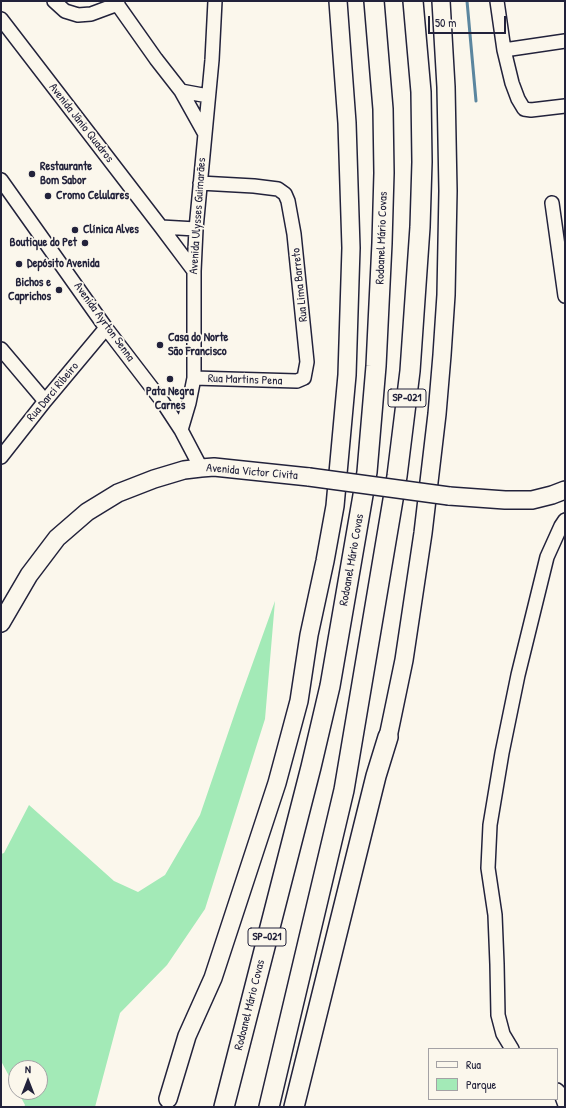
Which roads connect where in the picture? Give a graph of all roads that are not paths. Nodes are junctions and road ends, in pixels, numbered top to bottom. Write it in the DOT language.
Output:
graph roads {
  1 [pos="54,1"];
  2 [pos="215,1"];
  3 [pos="338,1"];
  4 [pos="413,1"];
  5 [pos="441,1"];
  6 [pos="496,1"];
  7 [pos="374,2"];
  8 [pos="117,3"];
  9 [pos="1,19"];
  10 [pos="565,41"];
  11 [pos="504,50"];
  12 [pos="181,90"];
  13 [pos="208,96"];
  14 [pos="565,106"];
  15 [pos="205,134"];
  16 [pos="1,180"];
  17 [pos="200,184"];
  18 [pos="552,203"];
  19 [pos="161,227"];
  20 [pos="196,229"];
  21 [pos="194,271"];
  22 [pos="565,296"];
  23 [pos="106,328"];
  24 [pos="1,349"];
  25 [pos="194,378"];
  26 [pos="297,381"];
  27 [pos="45,401"];
  28 [pos="181,430"];
  29 [pos="1,456"];
  30 [pos="200,468"];
  31 [pos="565,490"];
  32 [pos="565,520"];
  33 [pos="1,623"];
  34 [pos="388,737"];
  35 [pos="511,1048"];
  36 [pos="558,1091"];
  37 [pos="168,1099"];
  38 [pos="565,1105"];
  39 [pos="224,1107"];
  40 [pos="269,1107"];
  41 [pos="294,1107"];
  42 [pos="307,1107"];
  1 -- 8 [label="street"];
  2 -- 13 [label="street, Avenida Ulysses Guimarães"];
  3 -- 37 [label="main road"];
  4 -- 40 [label="highway, SP-021"];
  5 -- 34 [label="main road"];
  6 -- 11 [label="street"];
  7 -- 39 [label="highway, Rodoanel Mário Covas / SP-021"];
  8 -- 12 [label="street"];
  9 -- 19 [label="street, Avenida Jânio Quadros"];
  10 -- 11 [label="street"];
  11 -- 14 [label="street"];
  12 -- 13 [label="street"];
  12 -- 15 [label="street"];
  13 -- 15 [label="street, Avenida Ulysses Guimarães"];
  15 -- 17 [label="street, Avenida Ulysses Guimarães"];
  16 -- 23 [label="street, Avenida Ayrton Senna"];
  17 -- 20 [label="street, Avenida Ulysses Guimarães"];
  17 -- 26 [label="street, Rua Lima Barreto"];
  18 -- 22 [label="street"];
  19 -- 20 [label="street"];
  19 -- 21 [label="street, Avenida Jânio Quadros"];
  20 -- 21 [label="street, Avenida Ulysses Guimarães"];
  21 -- 25 [label="street, Avenida Ulysses Guimarães"];
  23 -- 27 [label="street, Rua Darci Ribeiro"];
  23 -- 28 [label="street, Avenida Ayrton Senna"];
  24 -- 27 [label="street"];
  25 -- 26 [label="street, Rua Martins Pena"];
  25 -- 28 [label="street, Avenida Ulysses Guimarães"];
  27 -- 29 [label="street, Rua Darci Ribeiro"];
  28 -- 30 [label="street, Avenida Ayrton Senna"];
  30 -- 31 [label="main road, Avenida Victor Civita, bridge"];
  30 -- 33 [label="main road, Avenida Victor Civita"];
  32 -- 35 [label="street"];
  34 -- 41 [label="highway"];
  34 -- 42 [label="highway"];
  36 -- 38 [label="street"];
}
